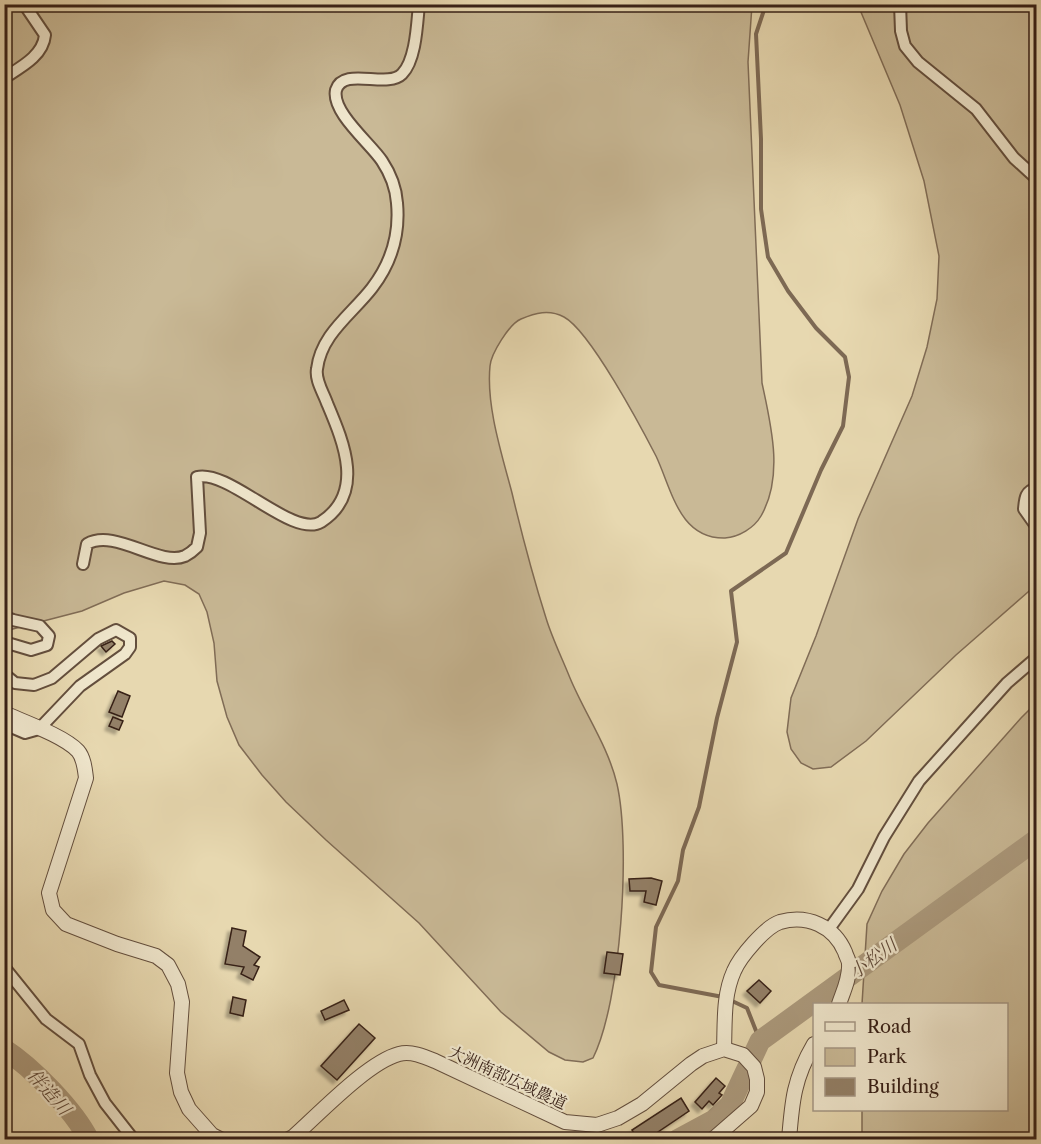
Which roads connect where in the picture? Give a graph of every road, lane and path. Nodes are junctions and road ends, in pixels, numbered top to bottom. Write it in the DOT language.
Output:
graph roads {
  1 [pos="24,4"];
  2 [pos="419,4"];
  3 [pos="900,4"];
  4 [pos="4,78"];
  5 [pos="1036,178"];
  6 [pos="1036,489"];
  7 [pos="1036,526"];
  8 [pos="83,564"];
  9 [pos="4,617"];
  10 [pos="4,642"];
  11 [pos="1036,658"];
  12 [pos="4,674"];
  13 [pos="4,713"];
  14 [pos="4,724"];
  15 [pos="39,729"];
  16 [pos="829,929"];
  17 [pos="4,967"];
  18 [pos="840,1003"];
  19 [pos="813,1046"];
  20 [pos="724,1049"];
  21 [pos="134,1140"];
  22 [pos="222,1140"];
  23 [pos="287,1140"];
  24 [pos="712,1140"];
  25 [pos="789,1140"];
  1 -- 4 [label="street"];
  2 -- 8 [label="street"];
  3 -- 5 [label="street"];
  6 -- 7 [label="street"];
  9 -- 10 [label="street"];
  11 -- 16 [label="street"];
  12 -- 15 [label="street"];
  13 -- 15 [label="street"];
  14 -- 15 [label="street"];
  15 -- 22 [label="street"];
  16 -- 18 [label="street"];
  16 -- 20 [label="street"];
  17 -- 21 [label="street"];
  19 -- 25 [label="street"];
  20 -- 23 [label="street, 大洲南部広域農道"];
  20 -- 24 [label="street"];
}
